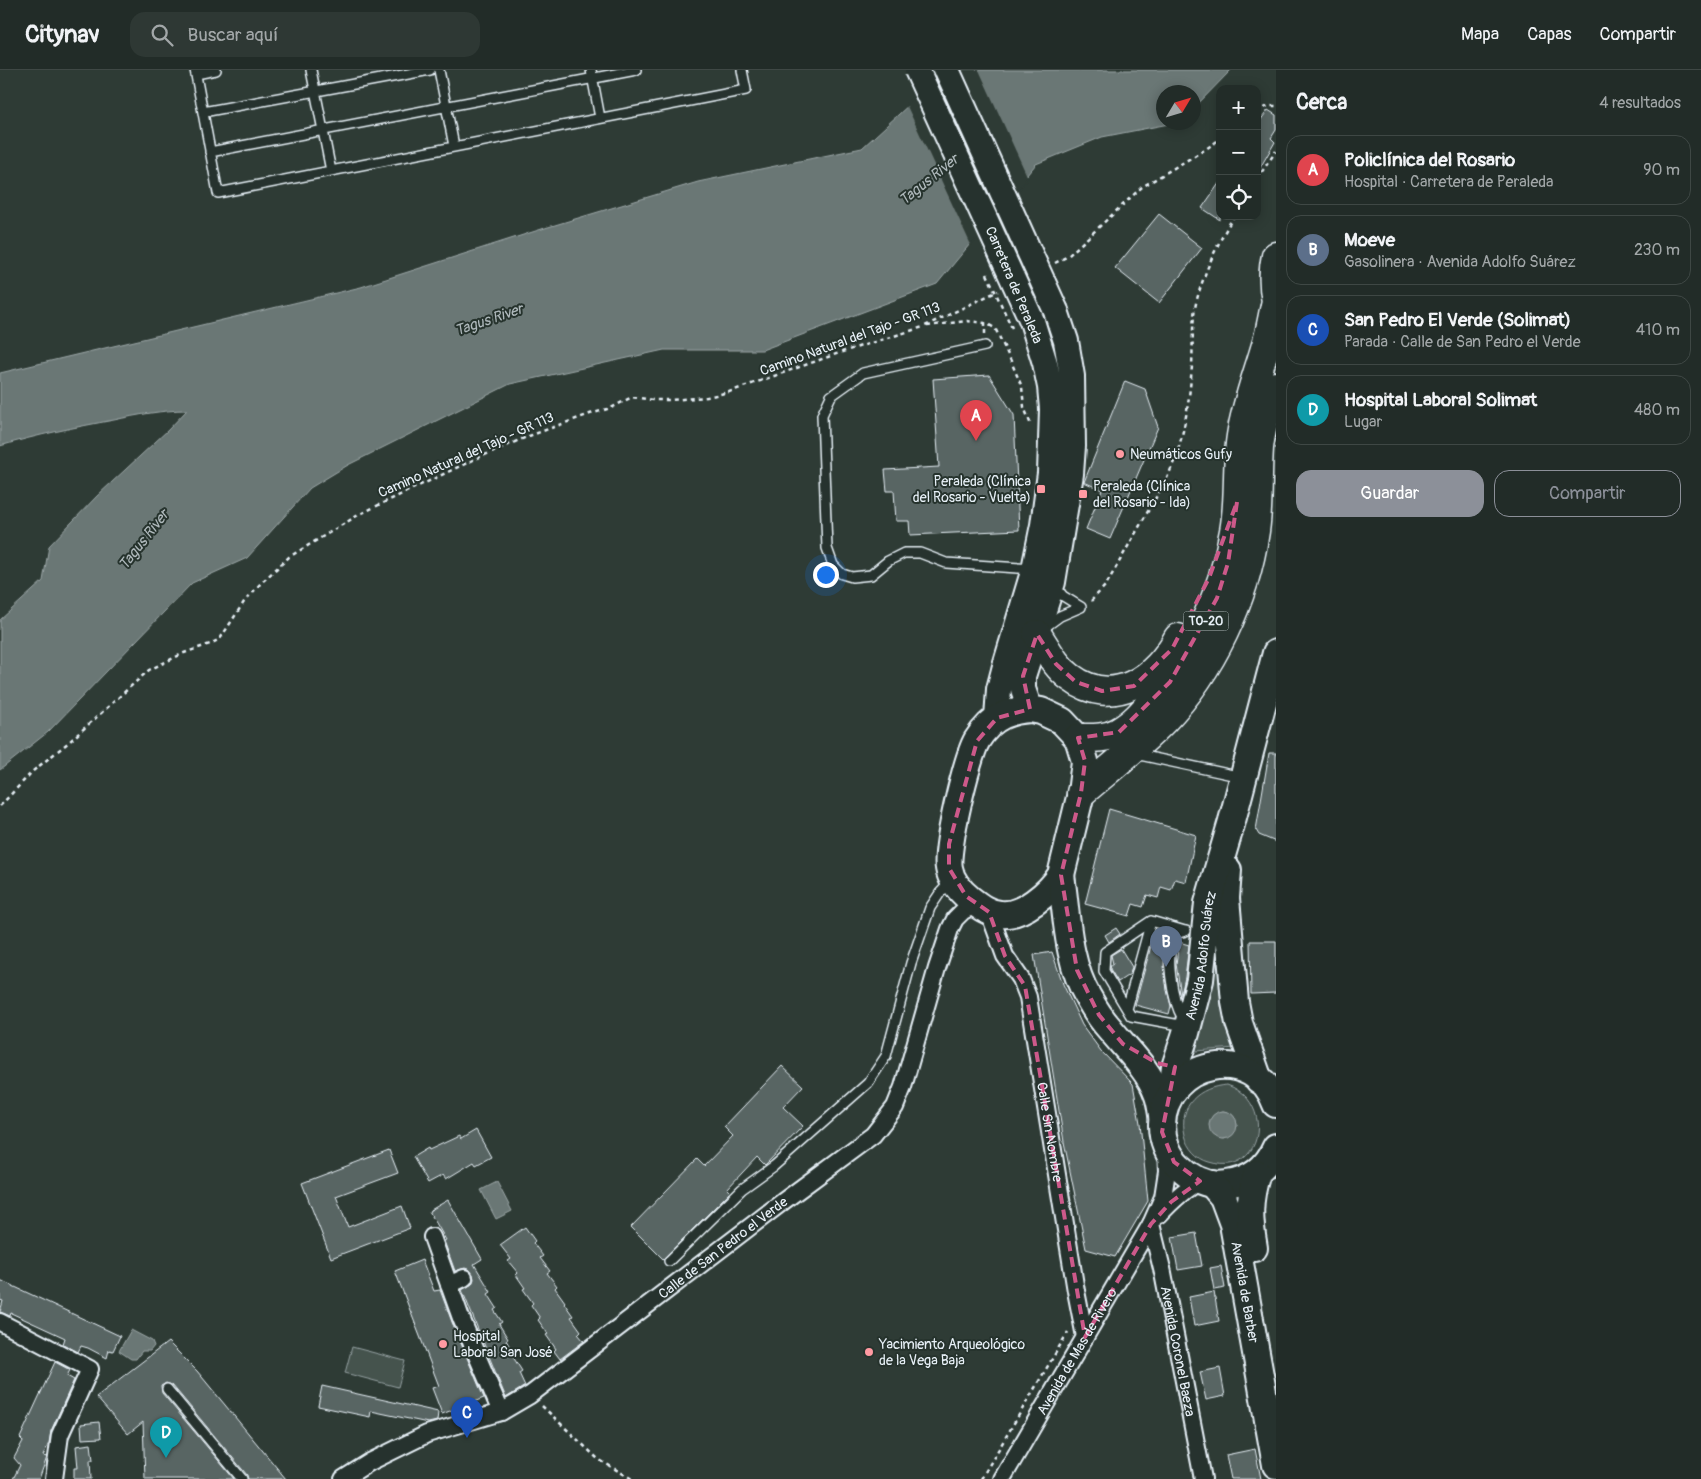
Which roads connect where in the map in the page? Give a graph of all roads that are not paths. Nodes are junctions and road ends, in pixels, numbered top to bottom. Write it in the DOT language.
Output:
graph roads {
  1 [pos="216,70"];
  2 [pos="311,70"];
  3 [pos="430,70"];
  4 [pos="439,70"];
  5 [pos="636,70"];
  6 [pos="742,70"];
  7 [pos="917,70"];
  8 [pos="947,70"];
  9 [pos="195,72"];
  10 [pos="591,74"];
  11 [pos="315,91"];
  12 [pos="446,107"];
  13 [pos="203,112"];
  14 [pos="600,118"];
  15 [pos="323,130"];
  16 [pos="454,146"];
  17 [pos="210,152"];
  18 [pos="331,171"];
  19 [pos="1276,256"];
  20 [pos="1276,301"];
  21 [pos="985,346"];
  22 [pos="1276,386"];
  23 [pos="1237,502"];
  24 [pos="1043,576"];
  25 [pos="1038,634"];
  26 [pos="1276,653"];
  27 [pos="1030,709"];
  28 [pos="997,718"];
  29 [pos="1078,738"];
  30 [pos="1129,752"];
  31 [pos="1243,777"];
  32 [pos="1081,793"];
  33 [pos="1232,821"];
  34 [pos="1060,875"];
  35 [pos="952,880"];
  36 [pos="1036,901"];
  37 [pos="983,908"];
  38 [pos="1151,921"];
  39 [pos="1069,932"];
  40 [pos="1200,936"];
  41 [pos="1222,955"];
  42 [pos="1235,1002"];
  43 [pos="1127,1009"];
  44 [pos="1188,1026"];
  45 [pos="1124,1044"];
  46 [pos="1180,1077"];
  47 [pos="1259,1080"];
  48 [pos="1276,1104"];
  49 [pos="1162,1115"];
  50 [pos="1166,1148"];
  51 [pos="1269,1165"];
  52 [pos="1206,1182"];
  53 [pos="1151,1224"];
  54 [pos="432,1237"];
  55 [pos="669,1261"];
  56 [pos="464,1278"];
  57 [pos="449,1285"];
  58 [pos="0,1322"];
  59 [pos="1085,1337"];
  60 [pos="1269,1380"];
  61 [pos="167,1389"];
  62 [pos="501,1412"];
  63 [pos="1276,1465"];
  64 [pos="54,1479"];
  65 [pos="242,1479"];
  66 [pos="343,1479"];
  67 [pos="1002,1479"];
  68 [pos="1203,1479"];
  1 -- 9 [label="lane"];
  2 -- 11 [label="lane"];
  3 -- 11 [label="lane"];
  4 -- 12 [label="lane"];
  5 -- 10 [label="lane"];
  6 -- 14 [label="lane"];
  7 -- 24 [label="main road, Carretera de Peraleda, bridge"];
  8 -- 24 [label="main road, Carretera de Peraleda, bridge"];
  9 -- 13 [label="lane"];
  10 -- 12 [label="lane"];
  10 -- 14 [label="lane"];
  11 -- 13 [label="lane"];
  11 -- 15 [label="lane"];
  12 -- 15 [label="lane"];
  12 -- 16 [label="lane"];
  13 -- 17 [label="lane"];
  14 -- 16 [label="lane"];
  15 -- 17 [label="lane"];
  15 -- 18 [label="lane"];
  16 -- 18 [label="lane"];
  17 -- 18 [label="lane"];
  19 -- 20 [label="highway, TO-20"];
  20 -- 23 [label="highway, TO-20"];
  21 -- 24 [label="lane"];
  22 -- 30 [label="highway, TO-20"];
  23 -- 25 [label="highway"];
  23 -- 29 [label="highway, TO-20"];
  24 -- 25 [label="main road, Carretera de Peraleda"];
  24 -- 25 [label="lane"];
  24 -- 28 [label="main road, Carretera de Peraleda"];
  25 -- 27 [label="main road, Carretera de Peraleda"];
  26 -- 31 [label="main road, Avenida Adolfo Suárez"];
  27 -- 28 [label="main road"];
  27 -- 29 [label="main road"];
  28 -- 35 [label="main road"];
  29 -- 32 [label="main road"];
  30 -- 31 [label="lane"];
  30 -- 32 [label="highway, TO-20"];
  31 -- 33 [label="main road, Avenida Adolfo Suárez"];
  32 -- 34 [label="main road"];
  33 -- 40 [label="main road, Avenida Adolfo Suárez"];
  33 -- 42 [label="main road, Avenida Adolfo Suárez"];
  34 -- 36 [label="main road"];
  34 -- 39 [label="main road"];
  35 -- 37 [label="main road"];
  35 -- 55 [label="lane"];
  36 -- 37 [label="main road"];
  36 -- 39 [label="main road"];
  37 -- 59 [label="street, Calle Sin Nombre"];
  37 -- 62 [label="street, Calle de San Pedro el Verde"];
  38 -- 40 [label="lane"];
  38 -- 43 [label="lane"];
  38 -- 43 [label="lane"];
  39 -- 45 [label="main road"];
  40 -- 44 [label="main road, Avenida Adolfo Suárez"];
  41 -- 42 [label="lane"];
  42 -- 47 [label="main road, Avenida Adolfo Suárez"];
  43 -- 44 [label="lane"];
  44 -- 46 [label="main road, Avenida Adolfo Suárez"];
  45 -- 46 [label="main road"];
  45 -- 49 [label="main road"];
  46 -- 47 [label="main road"];
  46 -- 49 [label="main road, Avenida Adolfo Suárez"];
  47 -- 48 [label="main road"];
  49 -- 50 [label="main road"];
  50 -- 52 [label="main road"];
  50 -- 53 [label="street, Avenida de Mas de Rivero"];
  51 -- 52 [label="main road"];
  51 -- 60 [label="main road, Avenida de Barber"];
  52 -- 53 [label="street, Avenida de Mas de Rivero"];
  52 -- 60 [label="main road, Avenida de Barber"];
  53 -- 59 [label="street, Avenida de Mas de Rivero"];
  53 -- 68 [label="street, Avenida Coronel Baeza"];
  54 -- 57 [label="street"];
  56 -- 57 [label="street"];
  57 -- 62 [label="street"];
  58 -- 64 [label="street"];
  59 -- 67 [label="street, Avenida de Mas de Rivero"];
  60 -- 63 [label="main road, Avenida de Barber"];
  61 -- 65 [label="lane"];
  62 -- 66 [label="street, Calle de San Pedro el Verde"];
}
